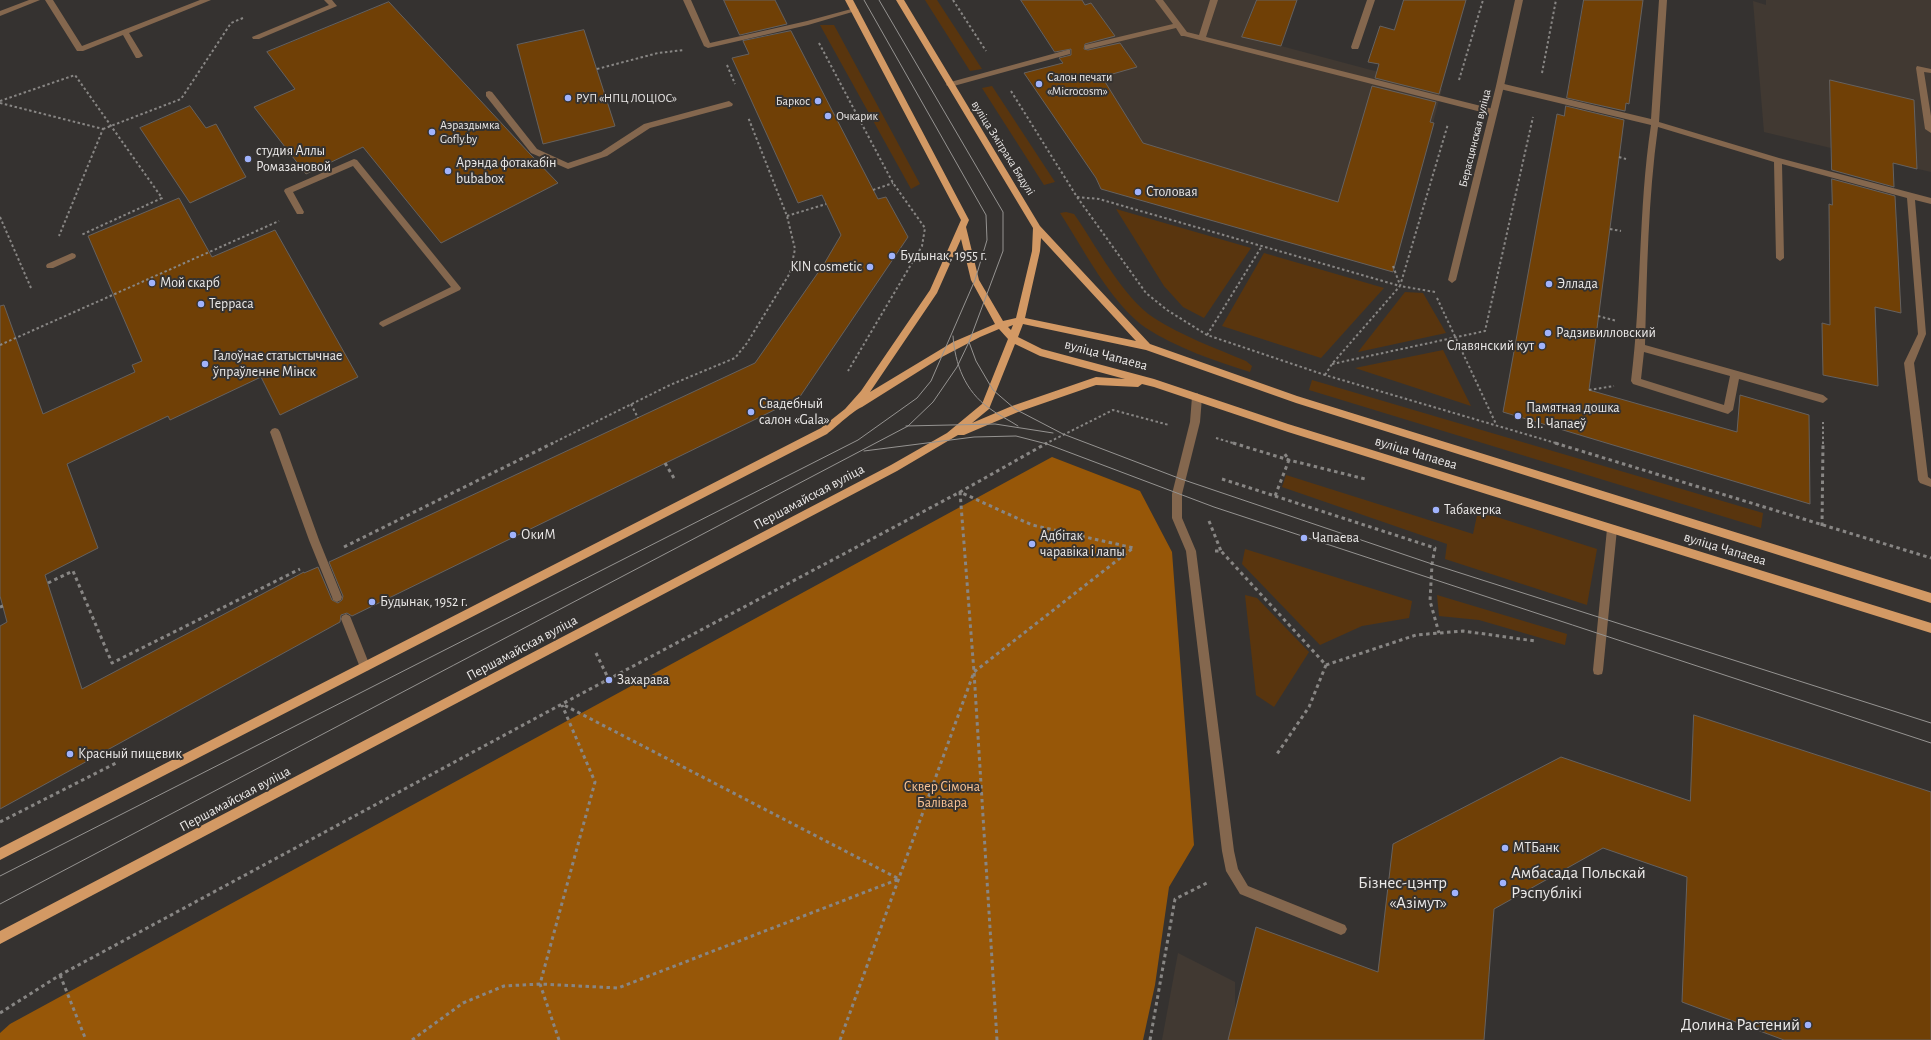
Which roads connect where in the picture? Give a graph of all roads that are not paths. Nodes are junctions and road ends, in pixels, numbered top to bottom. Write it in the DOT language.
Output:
graph roads {
  1 [pos="36,0"];
  2 [pos="49,0"];
  3 [pos="207,0"];
  4 [pos="328,0"];
  5 [pos="687,0"];
  6 [pos="849,0"];
  7 [pos="900,0"];
  8 [pos="1159,0"];
  9 [pos="1214,0"];
  10 [pos="1371,0"];
  11 [pos="1519,0"];
  12 [pos="1663,0"];
  13 [pos="855,10"];
  14 [pos="0,14"];
  15 [pos="1178,25"];
  16 [pos="125,32"];
  17 [pos="256,37"];
  18 [pos="1202,38"];
  19 [pos="1088,47"];
  20 [pos="1355,47"];
  21 [pos="1067,52"];
  22 [pos="139,56"];
  23 [pos="1931,71"];
  24 [pos="950,85"];
  25 [pos="1500,86"];
  26 [pos="489,94"];
  27 [pos="729,104"];
  28 [pos="1493,112"];
  29 [pos="1655,123"];
  30 [pos="1931,130"];
  31 [pos="1778,160"];
  32 [pos="1911,196"];
  33 [pos="1931,201"];
  34 [pos="300,212"];
  35 [pos="962,226"];
  36 [pos="1037,228"];
  37 [pos="72,256"];
  38 [pos="1780,258"];
  39 [pos="50,266"];
  40 [pos="1452,280"];
  41 [pos="1020,320"];
  42 [pos="383,324"];
  43 [pos="1000,324"];
  44 [pos="1014,339"];
  45 [pos="1640,347"];
  46 [pos="1147,348"];
  47 [pos="1735,374"];
  48 [pos="1154,383"];
  49 [pos="1197,397"];
  50 [pos="1823,399"];
  51 [pos="852,408"];
  52 [pos="275,432"];
  53 [pos="950,436"];
  54 [pos="1931,483"];
  55 [pos="1612,529"];
  56 [pos="337,597"];
  57 [pos="1931,598"];
  58 [pos="346,619"];
  59 [pos="1931,628"];
  60 [pos="366,666"];
  61 [pos="1598,670"];
  62 [pos="0,854"];
  63 [pos="1341,930"];
  64 [pos="0,938"];
  1 -- 14 [label="street"];
  2 -- 16 [label="street"];
  3 -- 16 [label="street"];
  4 -- 17 [label="street"];
  5 -- 13 [label="street"];
  6 -- 13 [label="main road"];
  7 -- 24 [label="main road, вуліца Змітрака Бядулі"];
  8 -- 15 [label="street"];
  9 -- 18 [label="street"];
  10 -- 20 [label="street"];
  11 -- 25 [label="street, Берасцянская вуліца"];
  12 -- 29 [label="street"];
  13 -- 35 [label="main road"];
  15 -- 18 [label="street"];
  15 -- 19 [label="street"];
  16 -- 22 [label="street"];
  18 -- 28 [label="street"];
  21 -- 24 [label="street"];
  23 -- 30 [label="street"];
  24 -- 36 [label="main road, вуліца Змітрака Бядулі"];
  25 -- 28 [label="street, Берасцянская вуліца"];
  25 -- 29 [label="street"];
  26 -- 27 [label="street"];
  28 -- 40 [label="street, Берасцянская вуліца"];
  29 -- 31 [label="street"];
  29 -- 45 [label="street"];
  31 -- 32 [label="street"];
  31 -- 38 [label="street"];
  32 -- 33 [label="street"];
  32 -- 54 [label="street"];
  34 -- 42 [label="street"];
  35 -- 43 [label="main road, вуліца Чапаева"];
  35 -- 51 [label="main road"];
  36 -- 41 [label="main road"];
  36 -- 46 [label="main road, вуліца Змітрака Бядулі"];
  37 -- 39 [label="street"];
  41 -- 43 [label="main road"];
  41 -- 44 [label="main road, Першамайская вуліца"];
  41 -- 46 [label="main road, вуліца Чапаева"];
  43 -- 44 [label="main road, вуліца Чапаева"];
  43 -- 51 [label="main road"];
  44 -- 48 [label="main road, вуліца Чапаева"];
  44 -- 53 [label="main road, Першамайская вуліца"];
  45 -- 47 [label="street"];
  45 -- 47 [label="street"];
  46 -- 57 [label="main road, вуліца Чапаева"];
  47 -- 50 [label="street"];
  48 -- 49 [label="main road, вуліца Чапаева"];
  48 -- 53 [label="main road"];
  49 -- 55 [label="main road, вуліца Чапаева"];
  49 -- 63 [label="street"];
  51 -- 60 [label="main road"];
  52 -- 56 [label="street"];
  53 -- 64 [label="main road, Першамайская вуліца"];
  55 -- 59 [label="main road, вуліца Чапаева"];
  55 -- 61 [label="street"];
  58 -- 60 [label="street"];
  60 -- 62 [label="main road"];
}
